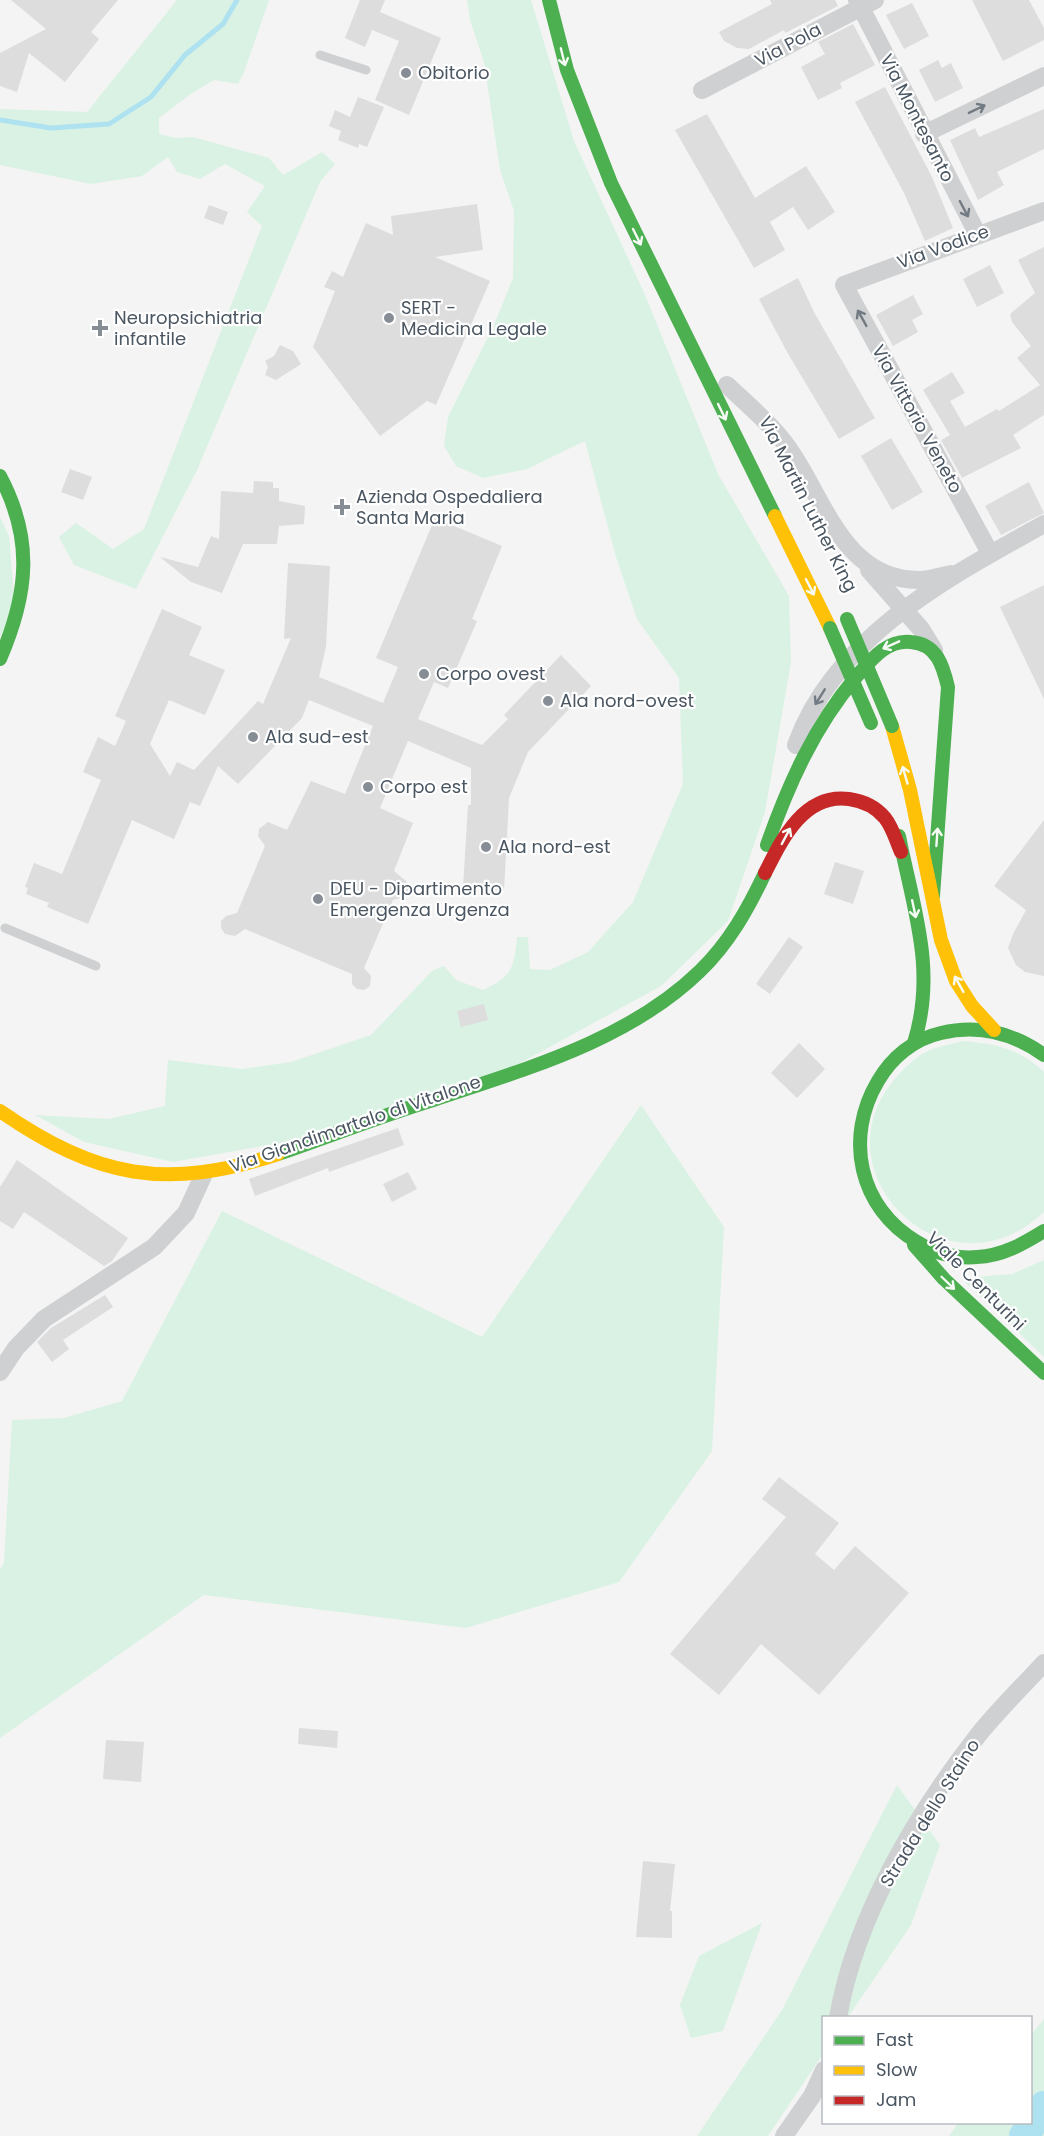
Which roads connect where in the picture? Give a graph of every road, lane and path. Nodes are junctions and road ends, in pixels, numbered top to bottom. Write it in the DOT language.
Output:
graph roads {
  1 [pos="549,2"];
  2 [pos="864,2"];
  3 [pos="320,55"];
  4 [pos="366,70"];
  5 [pos="1044,76"];
  6 [pos="702,90"];
  7 [pos="924,134"];
  8 [pos="1044,211"];
  9 [pos="978,235"];
  10 [pos="844,285"];
  11 [pos="724,380"];
  12 [pos="743,417"];
  13 [pos="0,476"];
  14 [pos="1044,524"];
  15 [pos="990,554"];
  16 [pos="859,559"];
  17 [pos="955,573"];
  18 [pos="905,609"];
  19 [pos="844,614"];
  20 [pos="934,650"];
  21 [pos="0,659"];
  22 [pos="875,733"];
  23 [pos="781,804"];
  24 [pos="894,805"];
  25 [pos="901,852"];
  26 [pos="933,896"];
  27 [pos="5,928"];
  28 [pos="96,966"];
  29 [pos="699,973"];
  30 [pos="994,1030"];
  31 [pos="1044,1041"];
  32 [pos="914,1043"];
  33 [pos="1028,1043"];
  34 [pos="1044,1055"];
  35 [pos="0,1111"];
  36 [pos="204,1174"];
  37 [pos="1044,1231"];
  38 [pos="909,1240"];
  39 [pos="0,1372"];
  40 [pos="1044,1373"];
  41 [pos="1044,1663"];
  42 [pos="838,2016"];
  43 [pos="822,2074"];
  44 [pos="784,2136"];
  1 -- 22 [label="main road, Via Martin Luther King, one-way, bridge"];
  2 -- 6 [label="street, Via Pola"];
  2 -- 7 [label="street, Via Montesanto"];
  3 -- 4 [label="lane"];
  7 -- 5 [label="street, one-way"];
  7 -- 9 [label="street, Via Montesanto, one-way"];
  8 -- 9 [label="street, Via Vodice"];
  9 -- 10 [label="street, Via Vodice"];
  15 -- 10 [label="street, Via Vittorio Veneto, one-way"];
  11 -- 12 [label="main road, Via Martin Luther King"];
  11 -- 16 [label="street"];
  13 -- 21 [label="main road"];
  14 -- 15 [label="street"];
  15 -- 17 [label="street"];
  16 -- 17 [label="street"];
  16 -- 18 [label="street"];
  17 -- 18 [label="street"];
  18 -- 20 [label="street"];
  18 -- 23 [label="street, one-way"];
  26 -- 19 [label="main road, Via Martin Luther King, one-way, bridge"];
  20 -- 23 [label="main road, one-way"];
  26 -- 20 [label="main road, one-way"];
  23 -- 29 [label="main road"];
  24 -- 25 [label="main road"];
  29 -- 25 [label="main road, one-way"];
  25 -- 32 [label="main road, one-way"];
  30 -- 26 [label="main road, Via Martin Luther King, one-way"];
  27 -- 28 [label="lane"];
  29 -- 36 [label="main road, Via Giandimartalo di Vitalone"];
  30 -- 32 [label="main road"];
  30 -- 33 [label="main road"];
  31 -- 33 [label="main road"];
  32 -- 38 [label="main road"];
  33 -- 34 [label="main road"];
  35 -- 36 [label="main road, Via Giandimartalo di Vitalone"];
  36 -- 39 [label="street"];
  37 -- 38 [label="main road"];
  38 -- 40 [label="main road, Viale Centurini, one-way"];
  41 -- 42 [label="street, Strada dello Staino"];
  43 -- 44 [label="street"];
}
